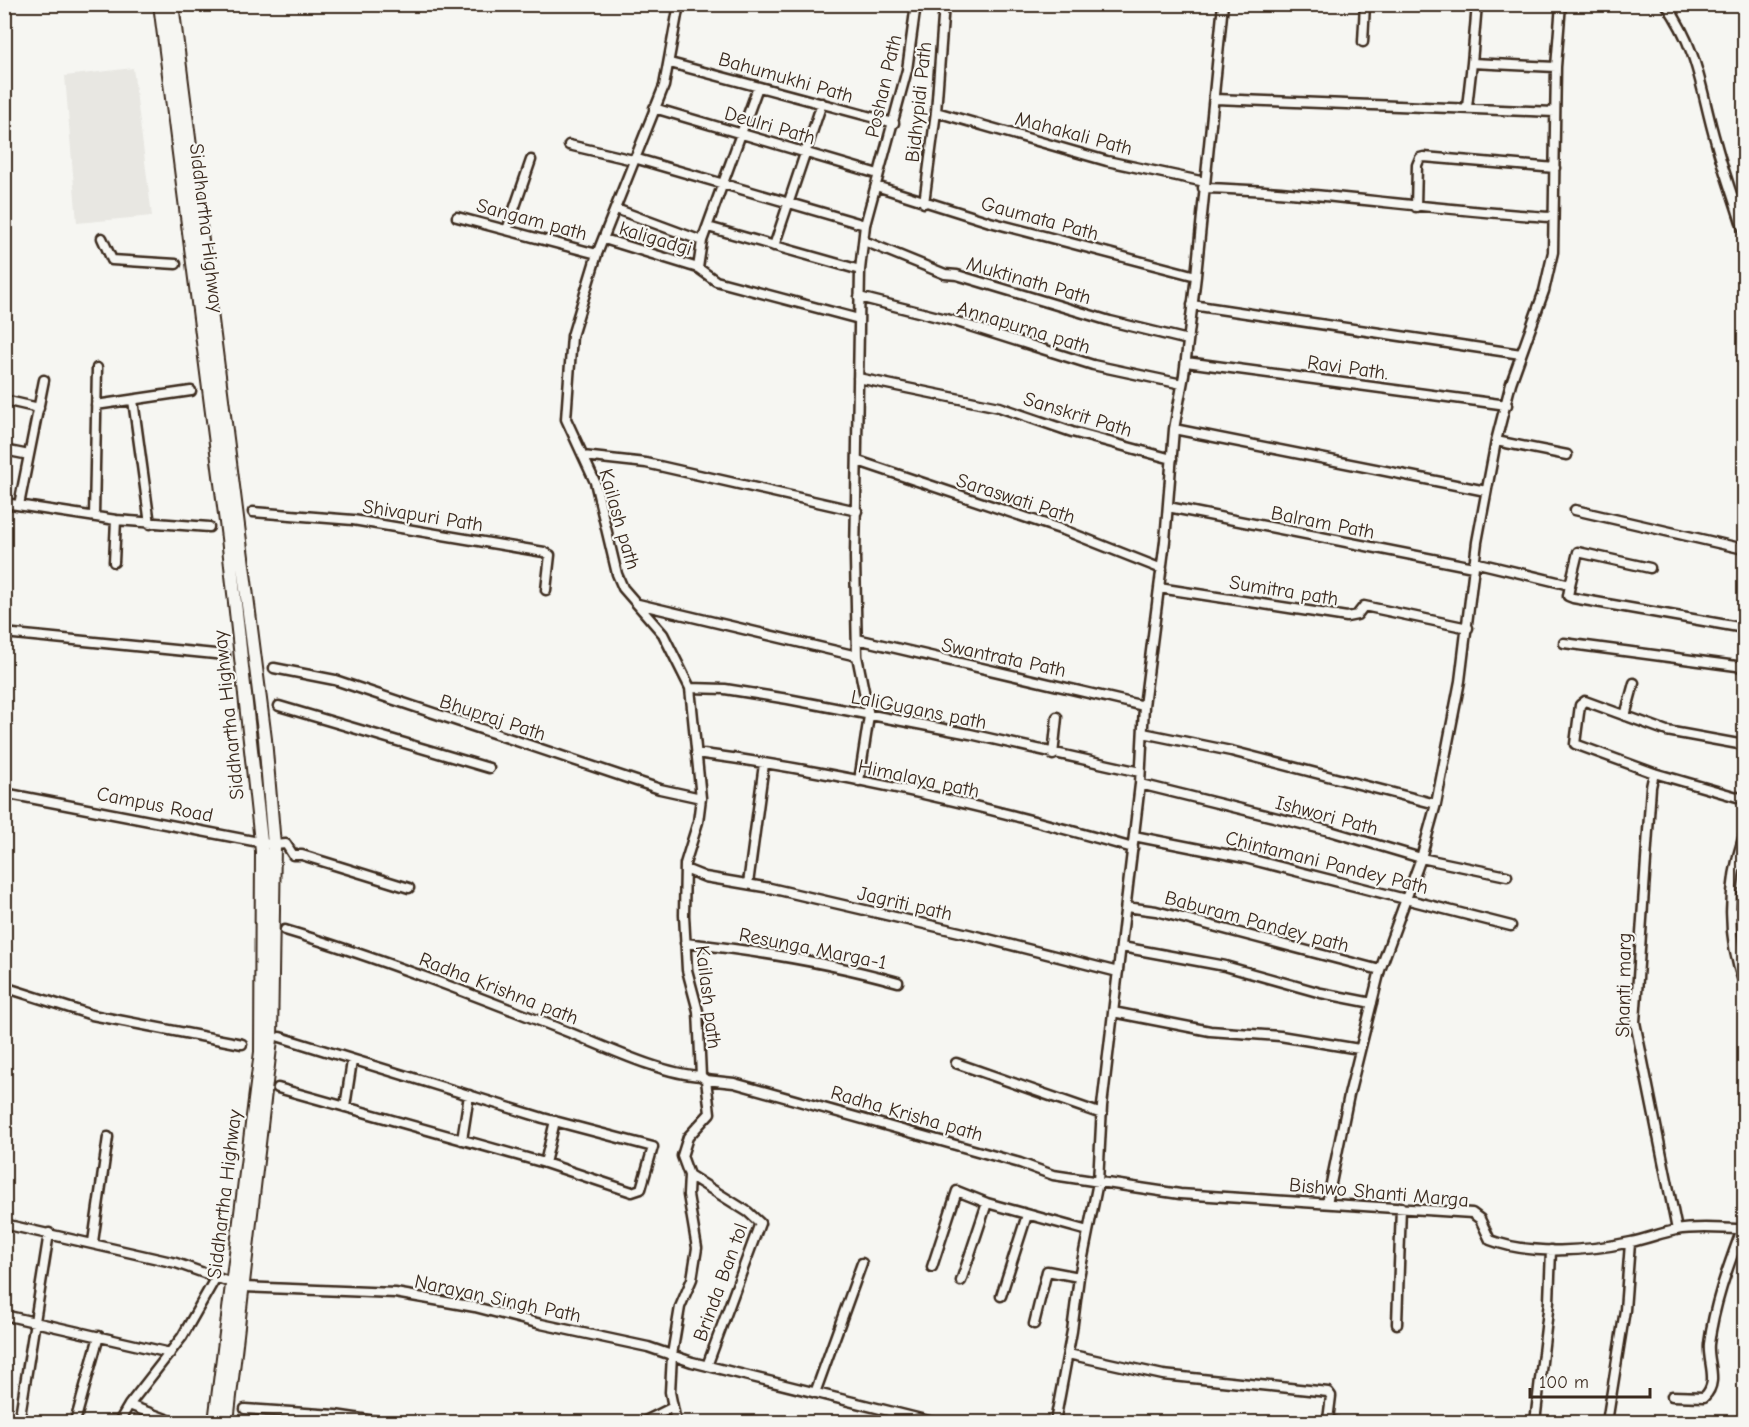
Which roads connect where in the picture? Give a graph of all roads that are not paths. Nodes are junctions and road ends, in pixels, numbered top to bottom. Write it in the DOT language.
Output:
graph roads {
  1 [pos="160,4"];
  2 [pos="172,4"];
  3 [pos="679,4"];
  4 [pos="916,4"];
  5 [pos="944,4"];
  6 [pos="1223,4"];
  7 [pos="1365,4"];
  8 [pos="1477,4"];
  9 [pos="1561,4"];
  10 [pos="1666,4"];
  11 [pos="1362,42"];
  12 [pos="670,63"];
  13 [pos="1472,63"];
  14 [pos="1556,67"];
  15 [pos="758,87"];
  16 [pos="1215,99"];
  17 [pos="822,103"];
  18 [pos="1467,107"];
  19 [pos="654,108"];
  20 [pos="936,112"];
  21 [pos="1555,112"];
  22 [pos="894,123"];
  23 [pos="742,135"];
  24 [pos="569,145"];
  25 [pos="806,153"];
  26 [pos="634,159"];
  27 [pos="531,160"];
  28 [pos="1555,168"];
  29 [pos="878,174"];
  30 [pos="724,184"];
  31 [pos="1204,185"];
  32 [pos="876,186"];
  33 [pos="1744,199"];
  34 [pos="1735,202"];
  35 [pos="924,203"];
  36 [pos="788,204"];
  37 [pos="1416,207"];
  38 [pos="616,209"];
  39 [pos="457,217"];
  40 [pos="1553,218"];
  41 [pos="865,225"];
  42 [pos="708,227"];
  43 [pos="507,230"];
  44 [pos="1744,232"];
  45 [pos="102,238"];
  46 [pos="604,239"];
  47 [pos="702,240"];
  48 [pos="864,241"];
  49 [pos="774,246"];
  50 [pos="597,254"];
  51 [pos="176,264"];
  52 [pos="698,268"];
  53 [pos="860,270"];
  54 [pos="1196,276"];
  55 [pos="859,297"];
  56 [pos="1192,305"];
  57 [pos="858,319"];
  58 [pos="1188,340"];
  59 [pos="1521,354"];
  60 [pos="1186,362"];
  61 [pos="97,368"];
  62 [pos="858,378"];
  63 [pos="44,380"];
  64 [pos="1182,384"];
  65 [pos="191,391"];
  66 [pos="4,400"];
  67 [pos="133,400"];
  68 [pos="96,405"];
  69 [pos="1507,405"];
  70 [pos="39,408"];
  71 [pos="1174,429"];
  72 [pos="1496,441"];
  73 [pos="4,450"];
  74 [pos="29,455"];
  75 [pos="1567,455"];
  76 [pos="583,456"];
  77 [pos="1172,459"];
  78 [pos="858,461"];
  79 [pos="1486,491"];
  80 [pos="4,503"];
  81 [pos="19,505"];
  82 [pos="1168,507"];
  83 [pos="1575,510"];
  84 [pos="856,511"];
  85 [pos="253,512"];
  86 [pos="94,516"];
  87 [pos="116,520"];
  88 [pos="150,524"];
  89 [pos="209,527"];
  90 [pos="1744,549"];
  91 [pos="114,562"];
  92 [pos="1474,565"];
  93 [pos="1650,568"];
  94 [pos="1162,569"];
  95 [pos="1570,585"];
  96 [pos="1159,588"];
  97 [pos="546,590"];
  98 [pos="636,603"];
  99 [pos="1468,627"];
  100 [pos="1744,628"];
  101 [pos="4,633"];
  102 [pos="857,639"];
  103 [pos="1564,644"];
  104 [pos="225,655"];
  105 [pos="857,656"];
  106 [pos="1744,667"];
  107 [pos="274,668"];
  108 [pos="1634,683"];
  109 [pos="690,688"];
  110 [pos="279,706"];
  111 [pos="1144,706"];
  112 [pos="869,716"];
  113 [pos="1625,716"];
  114 [pos="1057,717"];
  115 [pos="1143,733"];
  116 [pos="1744,745"];
  117 [pos="696,753"];
  118 [pos="1053,755"];
  119 [pos="764,764"];
  120 [pos="489,768"];
  121 [pos="1140,772"];
  122 [pos="1654,773"];
  123 [pos="859,781"];
  124 [pos="1140,784"];
  125 [pos="4,793"];
  126 [pos="701,798"];
  127 [pos="1744,799"];
  128 [pos="1436,804"];
  129 [pos="1744,835"];
  130 [pos="1134,836"];
  131 [pos="261,842"];
  132 [pos="274,844"];
  133 [pos="1133,848"];
  134 [pos="1421,858"];
  135 [pos="685,869"];
  136 [pos="1507,876"];
  137 [pos="748,885"];
  138 [pos="409,888"];
  139 [pos="1405,897"];
  140 [pos="1126,907"];
  141 [pos="1732,912"];
  142 [pos="1744,914"];
  143 [pos="1511,926"];
  144 [pos="285,930"];
  145 [pos="685,943"];
  146 [pos="1122,948"];
  147 [pos="1380,970"];
  148 [pos="1118,972"];
  149 [pos="898,982"];
  150 [pos="1744,984"];
  151 [pos="4,987"];
  152 [pos="1372,1003"];
  153 [pos="1113,1012"];
  154 [pos="280,1037"];
  155 [pos="242,1044"];
  156 [pos="1359,1049"];
  157 [pos="352,1061"];
  158 [pos="956,1063"];
  159 [pos="703,1078"];
  160 [pos="278,1088"];
  161 [pos="469,1095"];
  162 [pos="345,1107"];
  163 [pos="1102,1114"];
  164 [pos="555,1121"];
  165 [pos="108,1137"];
  166 [pos="462,1140"];
  167 [pos="545,1163"];
  168 [pos="689,1175"];
  169 [pos="1098,1182"];
  170 [pos="987,1203"];
  171 [pos="1327,1203"];
  172 [pos="1401,1207"];
  173 [pos="1028,1215"];
  174 [pos="4,1224"];
  175 [pos="1743,1229"];
  176 [pos="1677,1230"];
  177 [pos="1088,1232"];
  178 [pos="50,1233"];
  179 [pos="93,1242"];
  180 [pos="1630,1243"];
  181 [pos="1551,1250"];
  182 [pos="862,1263"];
  183 [pos="932,1267"];
  184 [pos="216,1277"];
  185 [pos="1079,1277"];
  186 [pos="961,1281"];
  187 [pos="238,1285"];
  188 [pos="1001,1296"];
  189 [pos="4,1315"];
  190 [pos="35,1321"];
  191 [pos="1034,1324"];
  192 [pos="1397,1324"];
  193 [pos="99,1336"];
  194 [pos="170,1353"];
  195 [pos="1068,1354"];
  196 [pos="672,1355"];
  197 [pos="707,1366"];
  198 [pos="815,1393"];
  199 [pos="1672,1396"];
  200 [pos="129,1405"];
  201 [pos="672,1408"];
  202 [pos="245,1409"];
  203 [pos="19,1422"];
  204 [pos="75,1422"];
  205 [pos="119,1422"];
  206 [pos="174,1422"];
  207 [pos="215,1422"];
  208 [pos="227,1422"];
  209 [pos="382,1422"];
  210 [pos="643,1422"];
  211 [pos="676,1422"];
  212 [pos="933,1422"];
  213 [pos="1055,1422"];
  214 [pos="1336,1422"];
  215 [pos="1535,1422"];
  216 [pos="1607,1422"];
  1 -- 131 [label="highway, Siddhartha Highway"];
  2 -- 132 [label="highway, Siddhartha Highway"];
  3 -- 12 [label="street, Kailash path"];
  4 -- 22 [label="street, Poshan Path"];
  5 -- 20 [label="street, Bidhypidi Path"];
  6 -- 16 [label="street"];
  7 -- 11 [label="street"];
  8 -- 13 [label="street"];
  9 -- 14 [label="street"];
  10 -- 34 [label="street"];
  12 -- 15 [label="street, Bahumukhi Path"];
  12 -- 19 [label="street, Kailash path"];
  13 -- 14 [label="street"];
  13 -- 18 [label="street"];
  14 -- 21 [label="street"];
  15 -- 17 [label="street, Bahumukhi Path"];
  15 -- 23 [label="street"];
  16 -- 18 [label="street"];
  16 -- 31 [label="street"];
  17 -- 22 [label="street, Bahumukhi Path"];
  17 -- 25 [label="street"];
  18 -- 21 [label="street"];
  19 -- 23 [label="street, Deulri Path"];
  19 -- 26 [label="street, Kailash path"];
  20 -- 31 [label="street, Mahakali Path"];
  20 -- 35 [label="street, Bidhypidi Path"];
  21 -- 28 [label="street"];
  22 -- 29 [label="street, Poshan Path"];
  23 -- 25 [label="street, Deulri Path"];
  23 -- 30 [label="street"];
  24 -- 26 [label="street"];
  25 -- 29 [label="street, Deulri Path"];
  25 -- 36 [label="street"];
  26 -- 30 [label="street"];
  26 -- 38 [label="street, Kailash path"];
  27 -- 43 [label="street"];
  28 -- 37 [label="street"];
  28 -- 40 [label="street"];
  29 -- 32 [label="street, Poshan Path"];
  30 -- 36 [label="street"];
  30 -- 42 [label="street"];
  31 -- 37 [label="street, Mahakali Path"];
  31 -- 54 [label="street"];
  32 -- 35 [label="street, Gaumata Path"];
  32 -- 41 [label="street, Poshan Path"];
  33 -- 34 [label="street"];
  34 -- 44 [label="street"];
  35 -- 54 [label="street, Gaumata Path"];
  36 -- 41 [label="street"];
  36 -- 49 [label="street"];
  37 -- 40 [label="street, Mahakali Path"];
  38 -- 46 [label="street, Kailash path"];
  38 -- 47 [label="street"];
  39 -- 43 [label="street, Sangam path"];
  40 -- 59 [label="street"];
  41 -- 48 [label="street, Poshan Path"];
  42 -- 47 [label="street"];
  42 -- 49 [label="street"];
  43 -- 50 [label="street, Sangam path"];
  45 -- 51 [label="street"];
  46 -- 50 [label="street, Kailash path"];
  46 -- 52 [label="street, kaligadgi"];
  47 -- 52 [label="street"];
  48 -- 53 [label="street, Poshan Path"];
  48 -- 58 [label="street, Muktinath Path"];
  49 -- 53 [label="street"];
  50 -- 76 [label="street, Kailash path"];
  52 -- 57 [label="street, kaligadgi"];
  53 -- 55 [label="street, Poshan Path"];
  54 -- 56 [label="street"];
  55 -- 57 [label="street, Poshan Path"];
  55 -- 64 [label="street, Annapurna path"];
  56 -- 58 [label="street"];
  56 -- 59 [label="street"];
  57 -- 62 [label="street, Poshan Path"];
  58 -- 60 [label="street"];
  59 -- 69 [label="street"];
  60 -- 64 [label="street"];
  60 -- 69 [label="street, Ravi Path."];
  61 -- 68 [label="street"];
  62 -- 77 [label="street, Sanskrit Path"];
  62 -- 78 [label="street, Poshan Path"];
  63 -- 70 [label="street"];
  64 -- 71 [label="street"];
  65 -- 67 [label="street"];
  66 -- 70 [label="street"];
  67 -- 68 [label="street"];
  67 -- 88 [label="street"];
  68 -- 86 [label="street"];
  69 -- 72 [label="street"];
  70 -- 74 [label="street"];
  71 -- 77 [label="street"];
  71 -- 79 [label="street"];
  72 -- 75 [label="street"];
  72 -- 79 [label="street"];
  73 -- 74 [label="street"];
  74 -- 81 [label="street"];
  76 -- 84 [label="street"];
  76 -- 98 [label="street, Kailash path"];
  77 -- 82 [label="street"];
  78 -- 84 [label="street, Poshan Path"];
  78 -- 94 [label="street, Saraswati Path"];
  79 -- 92 [label="street"];
  80 -- 81 [label="street"];
  81 -- 86 [label="street"];
  82 -- 92 [label="street, Balram Path"];
  82 -- 94 [label="street"];
  83 -- 90 [label="street"];
  84 -- 102 [label="street, Poshan Path"];
  85 -- 97 [label="street, Shivapuri Path"];
  86 -- 87 [label="street"];
  87 -- 88 [label="street"];
  87 -- 91 [label="street"];
  88 -- 89 [label="street"];
  92 -- 95 [label="street, Balram Path"];
  92 -- 99 [label="street"];
  93 -- 95 [label="street"];
  94 -- 96 [label="street"];
  95 -- 100 [label="street"];
  96 -- 99 [label="street, Sumitra path"];
  96 -- 111 [label="street"];
  98 -- 105 [label="street"];
  98 -- 109 [label="street, Kailash path"];
  99 -- 128 [label="street"];
  101 -- 104 [label="street"];
  102 -- 105 [label="street, Poshan Path"];
  102 -- 111 [label="street, Swantrata Path"];
  103 -- 106 [label="street"];
  105 -- 112 [label="street, Poshan Path"];
  107 -- 126 [label="street, Bhupraj Path"];
  108 -- 113 [label="street"];
  109 -- 112 [label="street, LaliGugans path"];
  109 -- 117 [label="street, Kailash path"];
  110 -- 120 [label="street"];
  111 -- 115 [label="street"];
  112 -- 118 [label="street, LaliGugans path"];
  112 -- 123 [label="street"];
  113 -- 116 [label="street"];
  113 -- 122 [label="street"];
  114 -- 118 [label="street"];
  115 -- 121 [label="street"];
  115 -- 128 [label="street"];
  117 -- 119 [label="street, Himalaya path"];
  117 -- 126 [label="street, Kailash path"];
  118 -- 121 [label="street, LaliGugans path"];
  119 -- 123 [label="street, Himalaya path"];
  119 -- 137 [label="street"];
  121 -- 124 [label="street"];
  122 -- 127 [label="street"];
  122 -- 176 [label="street, Shanti marg"];
  123 -- 133 [label="street, Himalaya path"];
  124 -- 130 [label="street"];
  124 -- 134 [label="street, Ishwori Path"];
  125 -- 131 [label="street, Campus Road"];
  126 -- 135 [label="street, Kailash path"];
  128 -- 134 [label="street"];
  129 -- 141 [label="street"];
  130 -- 133 [label="street"];
  130 -- 139 [label="street, Chintamani Pandey Path"];
  131 -- 132 [label="street, Campus Road"];
  131 -- 187 [label="highway, Siddhartha Highway"];
  132 -- 138 [label="street, Campus Road"];
  132 -- 187 [label="highway, Siddhartha Highway"];
  133 -- 140 [label="street"];
  134 -- 136 [label="street, Ishwori Path"];
  134 -- 139 [label="street"];
  135 -- 137 [label="street, Jagriti path"];
  135 -- 145 [label="street, Kailash path"];
  137 -- 148 [label="street, Jagriti path"];
  139 -- 143 [label="street, Chintamani Pandey Path"];
  139 -- 147 [label="street"];
  140 -- 146 [label="street"];
  140 -- 147 [label="street, Baburam Pandey path"];
  141 -- 142 [label="street"];
  141 -- 150 [label="street"];
  144 -- 159 [label="street, Radha Krishna path"];
  145 -- 149 [label="street, Resunga Marga-1"];
  145 -- 159 [label="street, Kailash path"];
  146 -- 148 [label="street"];
  146 -- 152 [label="street"];
  147 -- 152 [label="street"];
  148 -- 153 [label="street"];
  151 -- 155 [label="street"];
  152 -- 156 [label="street"];
  153 -- 156 [label="street"];
  153 -- 163 [label="street"];
  154 -- 157 [label="street"];
  156 -- 171 [label="street"];
  157 -- 161 [label="street"];
  157 -- 162 [label="street"];
  158 -- 163 [label="street"];
  159 -- 168 [label="street, Kailash path"];
  159 -- 169 [label="street, Radha Krisha path"];
  160 -- 162 [label="street"];
  161 -- 164 [label="street"];
  161 -- 166 [label="street"];
  162 -- 166 [label="street"];
  163 -- 169 [label="street"];
  164 -- 167 [label="street"];
  164 -- 167 [label="street"];
  165 -- 179 [label="street"];
  166 -- 167 [label="street"];
  168 -- 196 [label="street"];
  168 -- 197 [label="street, Brinda Ban tol"];
  169 -- 171 [label="street, Bishwo Shanti Marga"];
  169 -- 177 [label="street"];
  170 -- 173 [label="street"];
  170 -- 183 [label="street"];
  170 -- 186 [label="street"];
  171 -- 172 [label="street, Bishwo Shanti Marga"];
  172 -- 181 [label="street, Bishwo Shanti Marga"];
  172 -- 192 [label="street"];
  173 -- 177 [label="street"];
  173 -- 188 [label="street"];
  174 -- 178 [label="street, Narayan Singh Path"];
  175 -- 176 [label="street, Bishwo Shanti Marga"];
  175 -- 199 [label="street"];
  176 -- 180 [label="street, Bishwo Shanti Marga"];
  177 -- 185 [label="street"];
  178 -- 179 [label="street, Narayan Singh Path"];
  178 -- 190 [label="street"];
  179 -- 184 [label="street, Narayan Singh Path"];
  180 -- 181 [label="street, Bishwo Shanti Marga"];
  180 -- 216 [label="street"];
  181 -- 215 [label="street"];
  182 -- 198 [label="street"];
  184 -- 187 [label="street, Narayan Singh Path"];
  184 -- 194 [label="street"];
  185 -- 191 [label="street"];
  185 -- 195 [label="street"];
  187 -- 196 [label="street, Narayan Singh Path"];
  187 -- 207 [label="highway, Siddhartha Highway"];
  187 -- 208 [label="highway, Siddhartha Highway"];
  189 -- 190 [label="street"];
  190 -- 193 [label="street"];
  190 -- 203 [label="street"];
  193 -- 194 [label="street"];
  193 -- 204 [label="street"];
  194 -- 200 [label="street"];
  195 -- 213 [label="street"];
  195 -- 214 [label="street"];
  196 -- 197 [label="street, Narayan Singh Path"];
  196 -- 201 [label="street"];
  197 -- 198 [label="street, Narayan Singh Path"];
  198 -- 212 [label="street, Narayan Singh Path"];
  200 -- 205 [label="street"];
  200 -- 206 [label="street"];
  201 -- 210 [label="street"];
  201 -- 211 [label="street"];
  202 -- 209 [label="street"];
}
